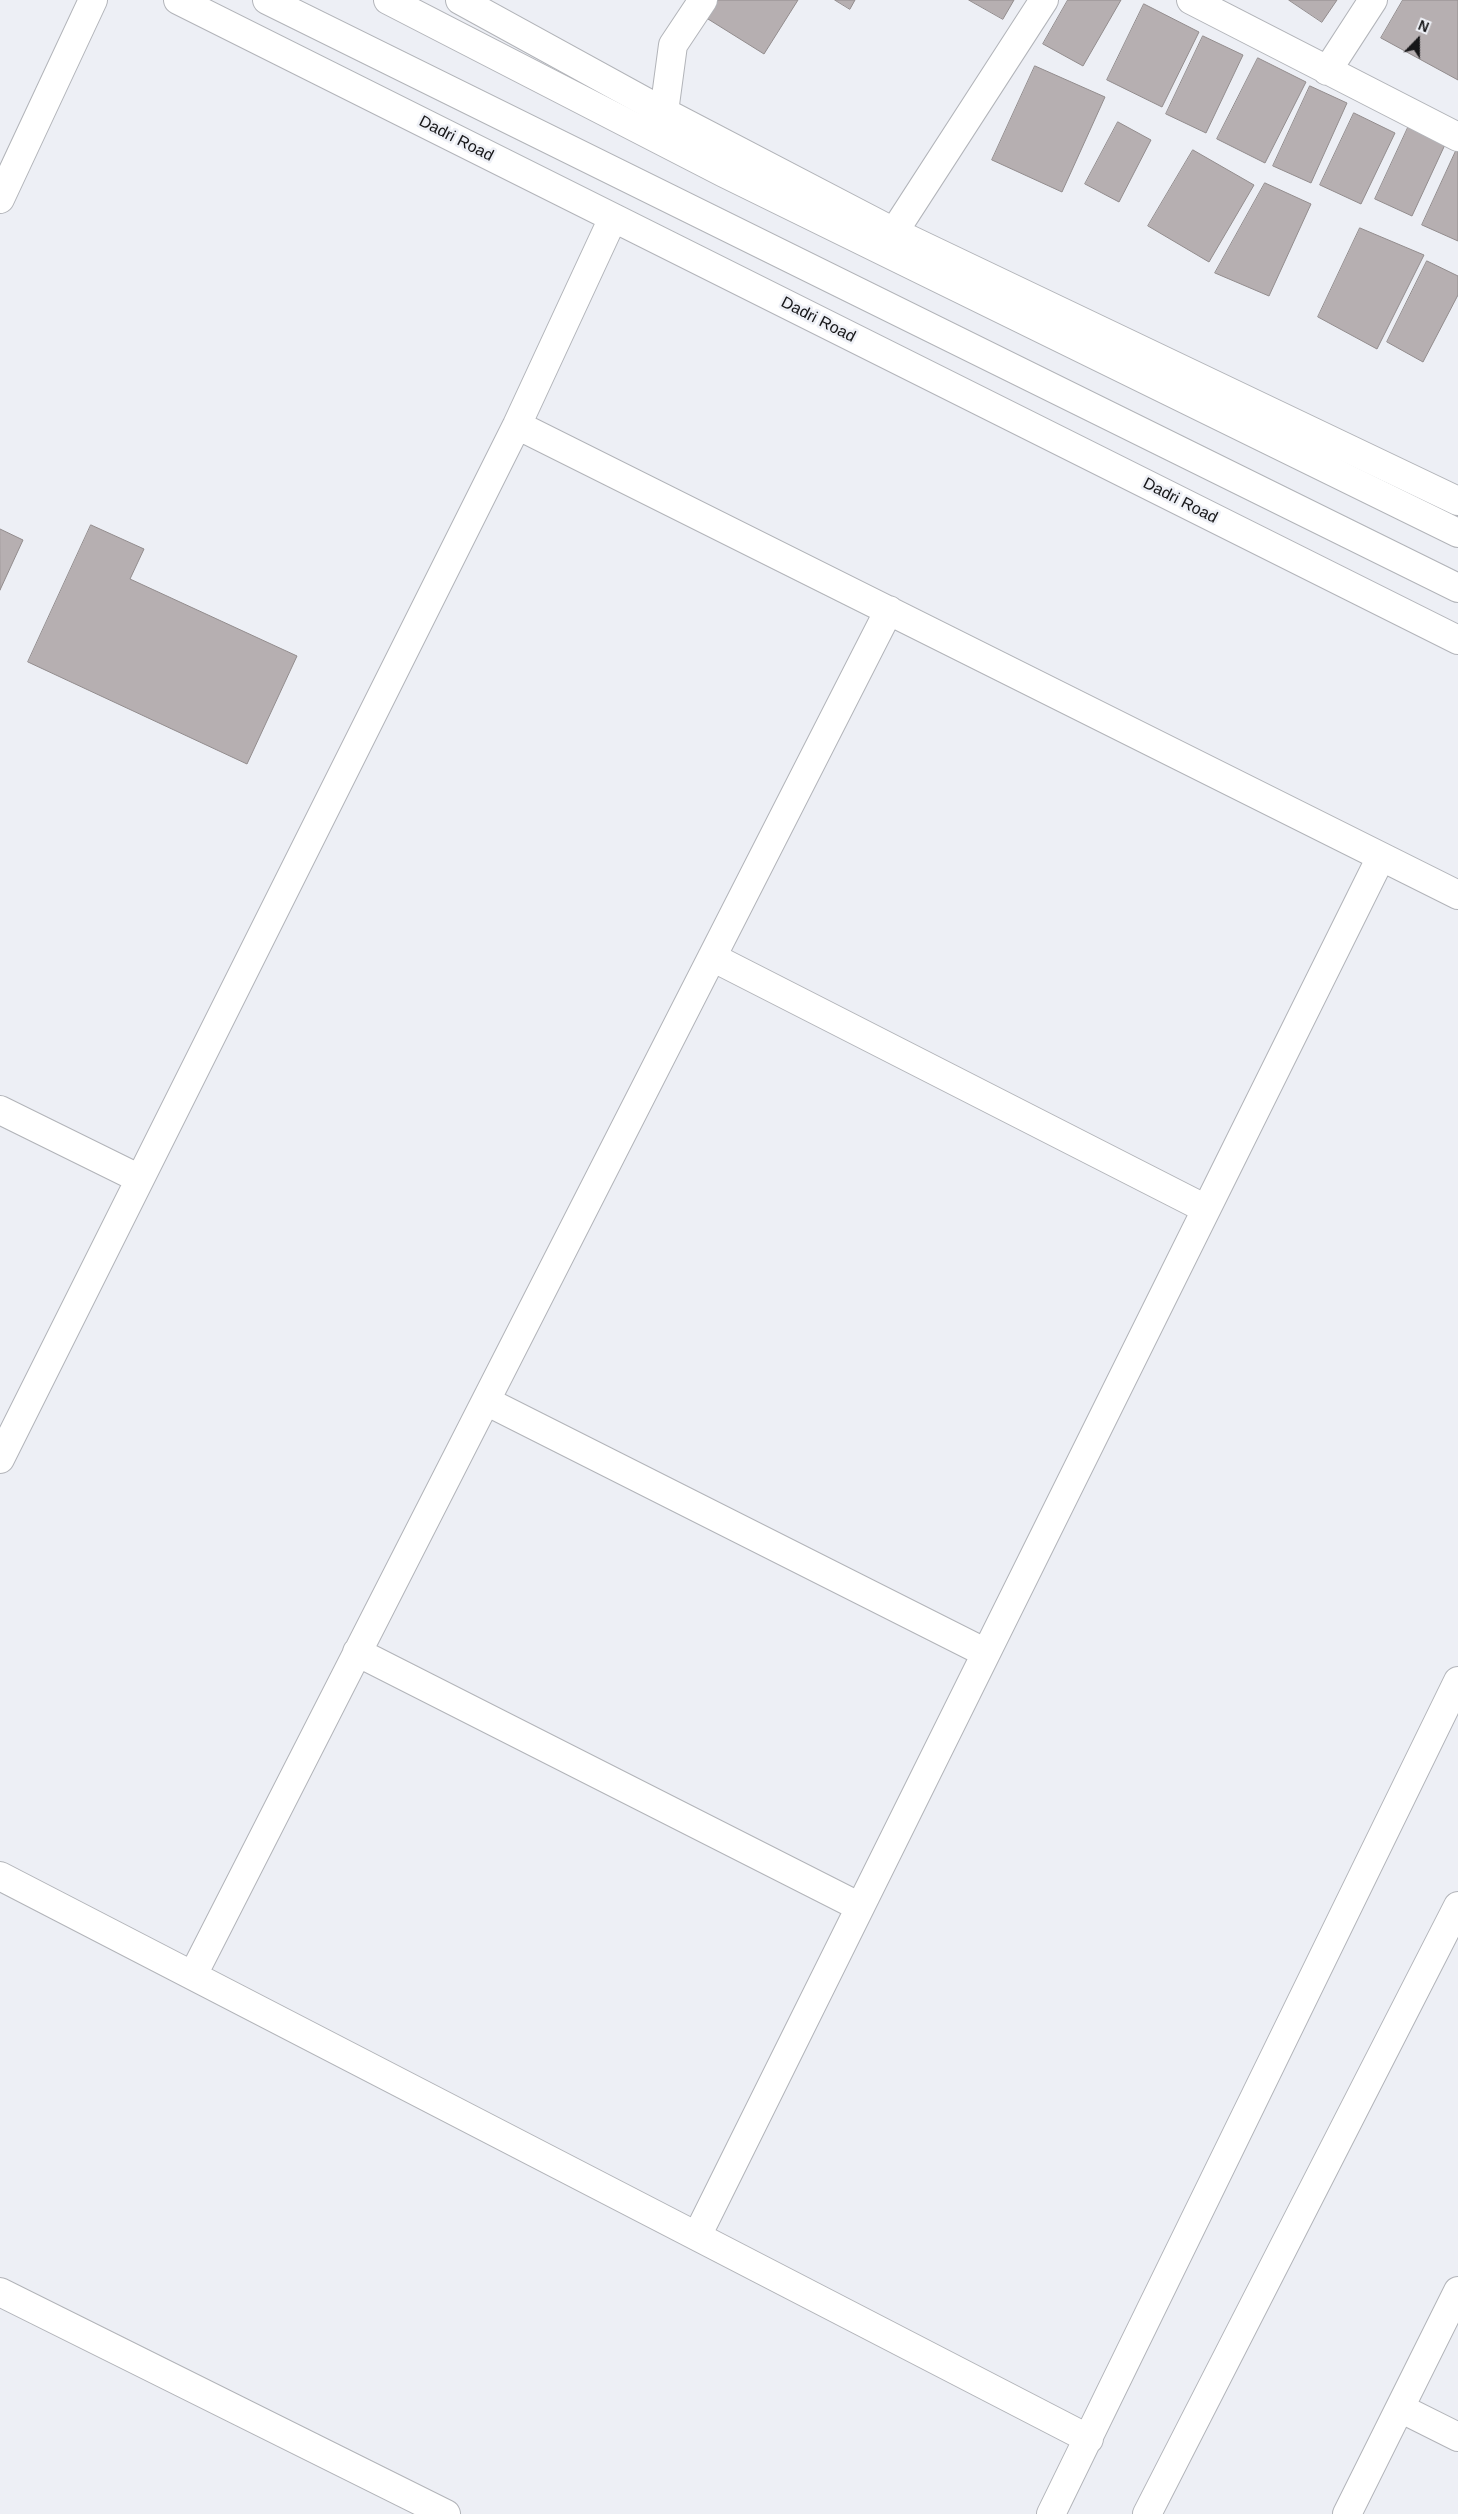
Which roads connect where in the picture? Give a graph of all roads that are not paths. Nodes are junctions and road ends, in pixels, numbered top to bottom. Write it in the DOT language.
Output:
graph roads {
  1 [pos="93,0"];
  2 [pos="178,0"];
  3 [pos="267,0"];
  4 [pos="388,0"];
  5 [pos="460,0"];
  6 [pos="703,0"];
  7 [pos="1044,0"];
  8 [pos="1191,0"];
  9 [pos="1373,0"];
  10 [pos="1327,71"];
  11 [pos="664,112"];
  12 [pos="1458,137"];
  13 [pos="1,193"];
  14 [pos="613,218"];
  15 [pos="894,232"];
  16 [pos="517,425"];
  17 [pos="1458,501"];
  18 [pos="1458,533"];
  19 [pos="1458,588"];
  20 [pos="889,610"];
  21 [pos="1458,640"];
  22 [pos="1381,857"];
  23 [pos="1458,895"];
  24 [pos="712,957"];
  25 [pos="0,1110"];
  26 [pos="140,1179"];
  27 [pos="1206,1209"];
  28 [pos="486,1401"];
  29 [pos="0,1457"];
  30 [pos="357,1652"];
  31 [pos="986,1653"];
  32 [pos="1458,1681"];
  33 [pos="0,1876"];
  34 [pos="1458,1906"];
  35 [pos="860,1907"];
  36 [pos="193,1975"];
  37 [pos="697,2236"];
  38 [pos="1458,2291"];
  39 [pos="0,2292"];
  40 [pos="1400,2408"];
  41 [pos="1458,2438"];
  42 [pos="1089,2439"];
  43 [pos="446,2514"];
  44 [pos="1051,2514"];
  45 [pos="1147,2514"];
  46 [pos="1347,2514"];
  1 -- 13 [label="street"];
  2 -- 14 [label="street, Dadri Road"];
  3 -- 19 [label="street"];
  4 -- 18 [label="street"];
  5 -- 11 [label="street"];
  6 -- 11 [label="street"];
  7 -- 15 [label="street"];
  8 -- 10 [label="street"];
  9 -- 10 [label="street"];
  10 -- 12 [label="street"];
  11 -- 15 [label="street"];
  14 -- 16 [label="street"];
  14 -- 21 [label="street, Dadri Road"];
  15 -- 17 [label="street"];
  16 -- 20 [label="street"];
  16 -- 26 [label="street"];
  20 -- 22 [label="street"];
  20 -- 24 [label="street"];
  22 -- 23 [label="street"];
  22 -- 27 [label="street"];
  24 -- 27 [label="street"];
  24 -- 28 [label="street"];
  25 -- 26 [label="street"];
  26 -- 29 [label="street"];
  27 -- 31 [label="street"];
  28 -- 30 [label="street"];
  28 -- 31 [label="street"];
  30 -- 35 [label="street"];
  30 -- 36 [label="street"];
  31 -- 35 [label="street"];
  32 -- 42 [label="street"];
  33 -- 36 [label="street"];
  34 -- 45 [label="street"];
  35 -- 37 [label="street"];
  36 -- 37 [label="street"];
  37 -- 42 [label="street"];
  38 -- 40 [label="street"];
  39 -- 43 [label="street"];
  40 -- 41 [label="street"];
  40 -- 46 [label="street"];
  42 -- 44 [label="street"];
}
